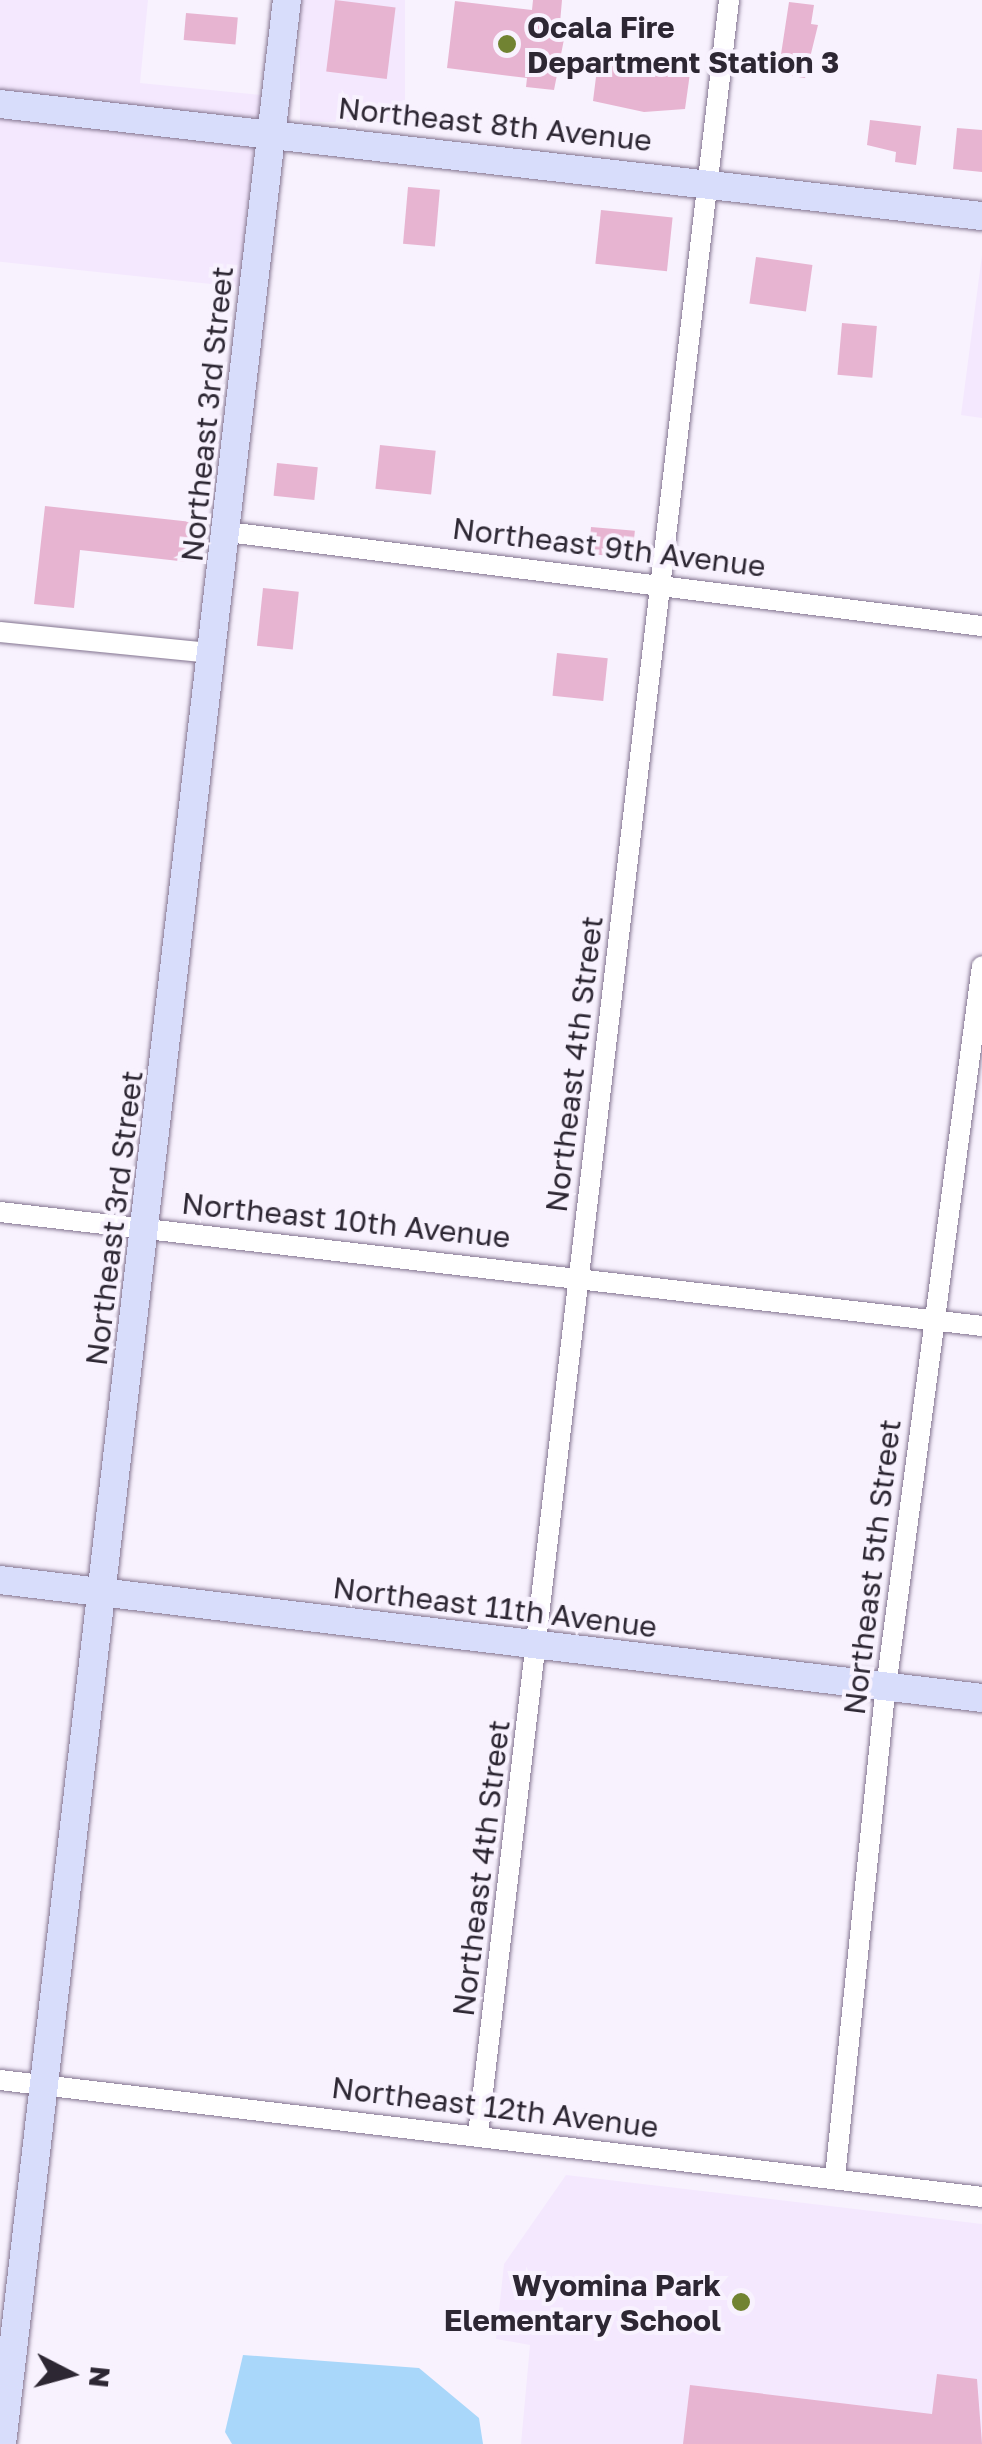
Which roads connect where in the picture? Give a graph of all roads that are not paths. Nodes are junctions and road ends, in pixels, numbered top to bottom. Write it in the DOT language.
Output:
graph roads {
  1 [pos="287,0"];
  2 [pos="729,0"];
  3 [pos="0,104"];
  4 [pos="269,131"];
  5 [pos="708,180"];
  6 [pos="982,216"];
  7 [pos="228,532"];
  8 [pos="662,583"];
  9 [pos="982,626"];
  10 [pos="0,632"];
  11 [pos="212,654"];
  12 [pos="982,966"];
  13 [pos="0,1212"];
  14 [pos="146,1227"];
  15 [pos="579,1276"];
  16 [pos="934,1320"];
  17 [pos="982,1326"];
  18 [pos="0,1580"];
  19 [pos="102,1590"];
  20 [pos="538,1646"];
  21 [pos="886,1687"];
  22 [pos="982,1698"];
  23 [pos="0,2080"];
  24 [pos="40,2084"];
  25 [pos="478,2134"];
  26 [pos="835,2178"];
  27 [pos="982,2197"];
  28 [pos="2,2444"];
  1 -- 4 [label="street, Northeast 3rd Street"];
  2 -- 5 [label="street, Northeast 4th Street"];
  3 -- 4 [label="street, Northeast 8th Avenue"];
  4 -- 5 [label="street, Northeast 8th Avenue"];
  4 -- 7 [label="street, Northeast 3rd Street"];
  5 -- 6 [label="street, Northeast 8th Avenue"];
  5 -- 8 [label="street, Northeast 4th Street"];
  7 -- 8 [label="street, Northeast 9th Avenue"];
  7 -- 11 [label="street, Northeast 3rd Street"];
  8 -- 9 [label="street, Northeast 9th Avenue"];
  8 -- 15 [label="street, Northeast 4th Street"];
  10 -- 11 [label="street"];
  11 -- 14 [label="street, Northeast 3rd Street"];
  12 -- 16 [label="street, Northeast 5th Street"];
  13 -- 14 [label="street, Northeast 10th Avenue"];
  14 -- 15 [label="street, Northeast 10th Avenue"];
  14 -- 19 [label="street, Northeast 3rd Street"];
  15 -- 16 [label="street, Northeast 10th Avenue"];
  15 -- 20 [label="street, Northeast 4th Street"];
  16 -- 17 [label="street, Northeast 10th Avenue"];
  16 -- 21 [label="street, Northeast 5th Street"];
  18 -- 19 [label="street, Northeast 11th Avenue"];
  19 -- 20 [label="street, Northeast 11th Avenue"];
  19 -- 24 [label="street, Northeast 3rd Street"];
  20 -- 21 [label="street, Northeast 11th Avenue"];
  20 -- 25 [label="street, Northeast 4th Street"];
  21 -- 22 [label="street, Northeast 11th Avenue"];
  21 -- 26 [label="street, Northeast 5th Street"];
  23 -- 24 [label="street, Northeast 12th Avenue"];
  24 -- 25 [label="street, Northeast 12th Avenue"];
  24 -- 28 [label="street, Northeast 3rd Street"];
  25 -- 26 [label="street, Northeast 12th Avenue"];
  26 -- 27 [label="street, Northeast 12th Avenue"];
}
